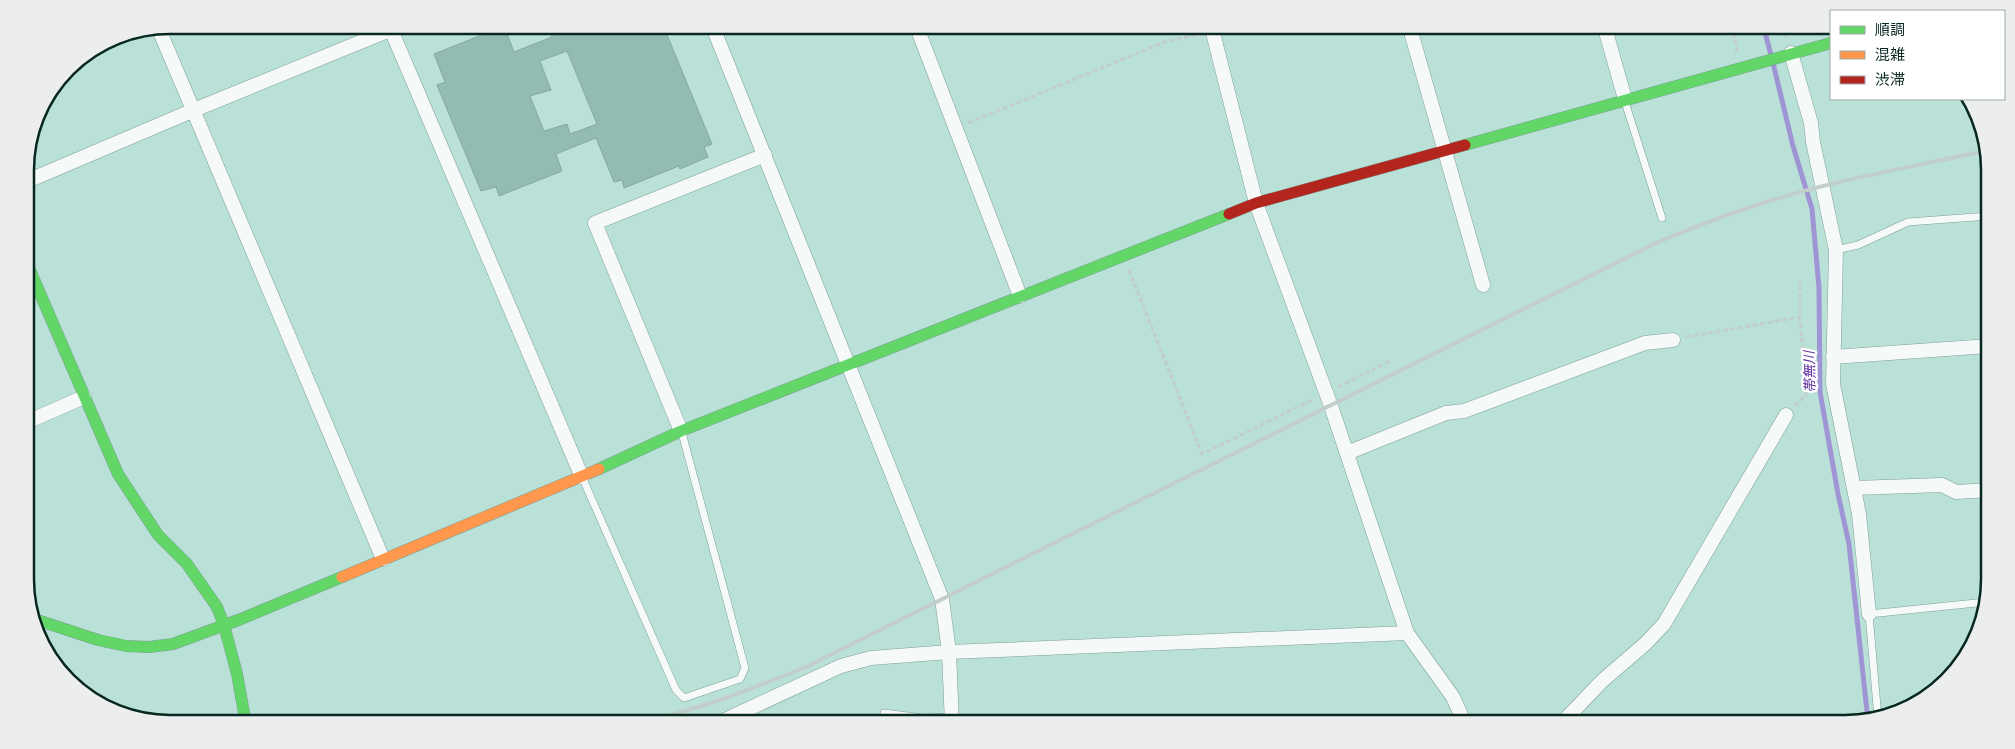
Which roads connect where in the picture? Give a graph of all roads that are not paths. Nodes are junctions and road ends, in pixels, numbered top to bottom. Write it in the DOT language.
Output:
graph roads {
  1 [pos="161,34"];
  2 [pos="375,34"];
  3 [pos="397,34"];
  4 [pos="716,34"];
  5 [pos="919,34"];
  6 [pos="1214,34"];
  7 [pos="1412,34"];
  8 [pos="1607,34"];
  9 [pos="1830,43"];
  10 [pos="1786,54"];
  11 [pos="1625,99"];
  12 [pos="194,110"];
  13 [pos="1444,149"];
  14 [pos="765,155"];
  15 [pos="34,179"];
  16 [pos="1256,203"];
  17 [pos="1981,217"];
  18 [pos="1662,218"];
  19 [pos="1836,250"];
  20 [pos="34,280"];
  21 [pos="1483,284"];
  22 [pos="1020,296"];
  23 [pos="1673,340"];
  24 [pos="1981,347"];
  25 [pos="1833,357"];
  26 [pos="848,364"];
  27 [pos="84,397"];
  28 [pos="1786,415"];
  29 [pos="34,419"];
  30 [pos="681,431"];
  31 [pos="1348,453"];
  32 [pos="582,477"];
  33 [pos="1854,488"];
  34 [pos="1981,491"];
  35 [pos="383,559"];
  36 [pos="1979,603"];
  37 [pos="1869,614"];
  38 [pos="40,621"];
  39 [pos="224,625"];
  40 [pos="1406,633"];
  41 [pos="949,652"];
  42 [pos="1877,712"];
  43 [pos="884,713"];
  44 [pos="244,715"];
  45 [pos="737,715"];
  46 [pos="900,715"];
  47 [pos="952,715"];
  48 [pos="1461,715"];
  49 [pos="1570,715"];
  1 -- 12 [label="street"];
  2 -- 12 [label="street"];
  3 -- 32 [label="street"];
  4 -- 14 [label="street"];
  5 -- 22 [label="street"];
  6 -- 16 [label="street"];
  7 -- 13 [label="street"];
  8 -- 11 [label="street"];
  9 -- 10 [label="street"];
  10 -- 11 [label="street"];
  10 -- 19 [label="street"];
  11 -- 13 [label="street"];
  11 -- 18 [label="lane"];
  12 -- 15 [label="street"];
  12 -- 35 [label="street"];
  13 -- 16 [label="street"];
  13 -- 21 [label="street"];
  14 -- 26 [label="street"];
  14 -- 30 [label="street"];
  16 -- 22 [label="street"];
  16 -- 31 [label="street"];
  17 -- 19 [label="lane"];
  19 -- 25 [label="street"];
  20 -- 27 [label="street"];
  22 -- 26 [label="street"];
  23 -- 31 [label="street"];
  24 -- 25 [label="street"];
  25 -- 33 [label="street"];
  26 -- 30 [label="street"];
  26 -- 41 [label="street"];
  27 -- 29 [label="street"];
  27 -- 39 [label="street"];
  28 -- 49 [label="street"];
  30 -- 32 [label="street"];
  30 -- 32 [label="lane"];
  31 -- 40 [label="street"];
  32 -- 35 [label="street"];
  33 -- 34 [label="street"];
  33 -- 37 [label="street"];
  35 -- 39 [label="street"];
  36 -- 37 [label="lane"];
  37 -- 42 [label="lane"];
  38 -- 39 [label="street"];
  39 -- 44 [label="street"];
  40 -- 41 [label="street"];
  40 -- 48 [label="street"];
  41 -- 45 [label="street"];
  41 -- 47 [label="street"];
  43 -- 46 [label="lane"];
}
